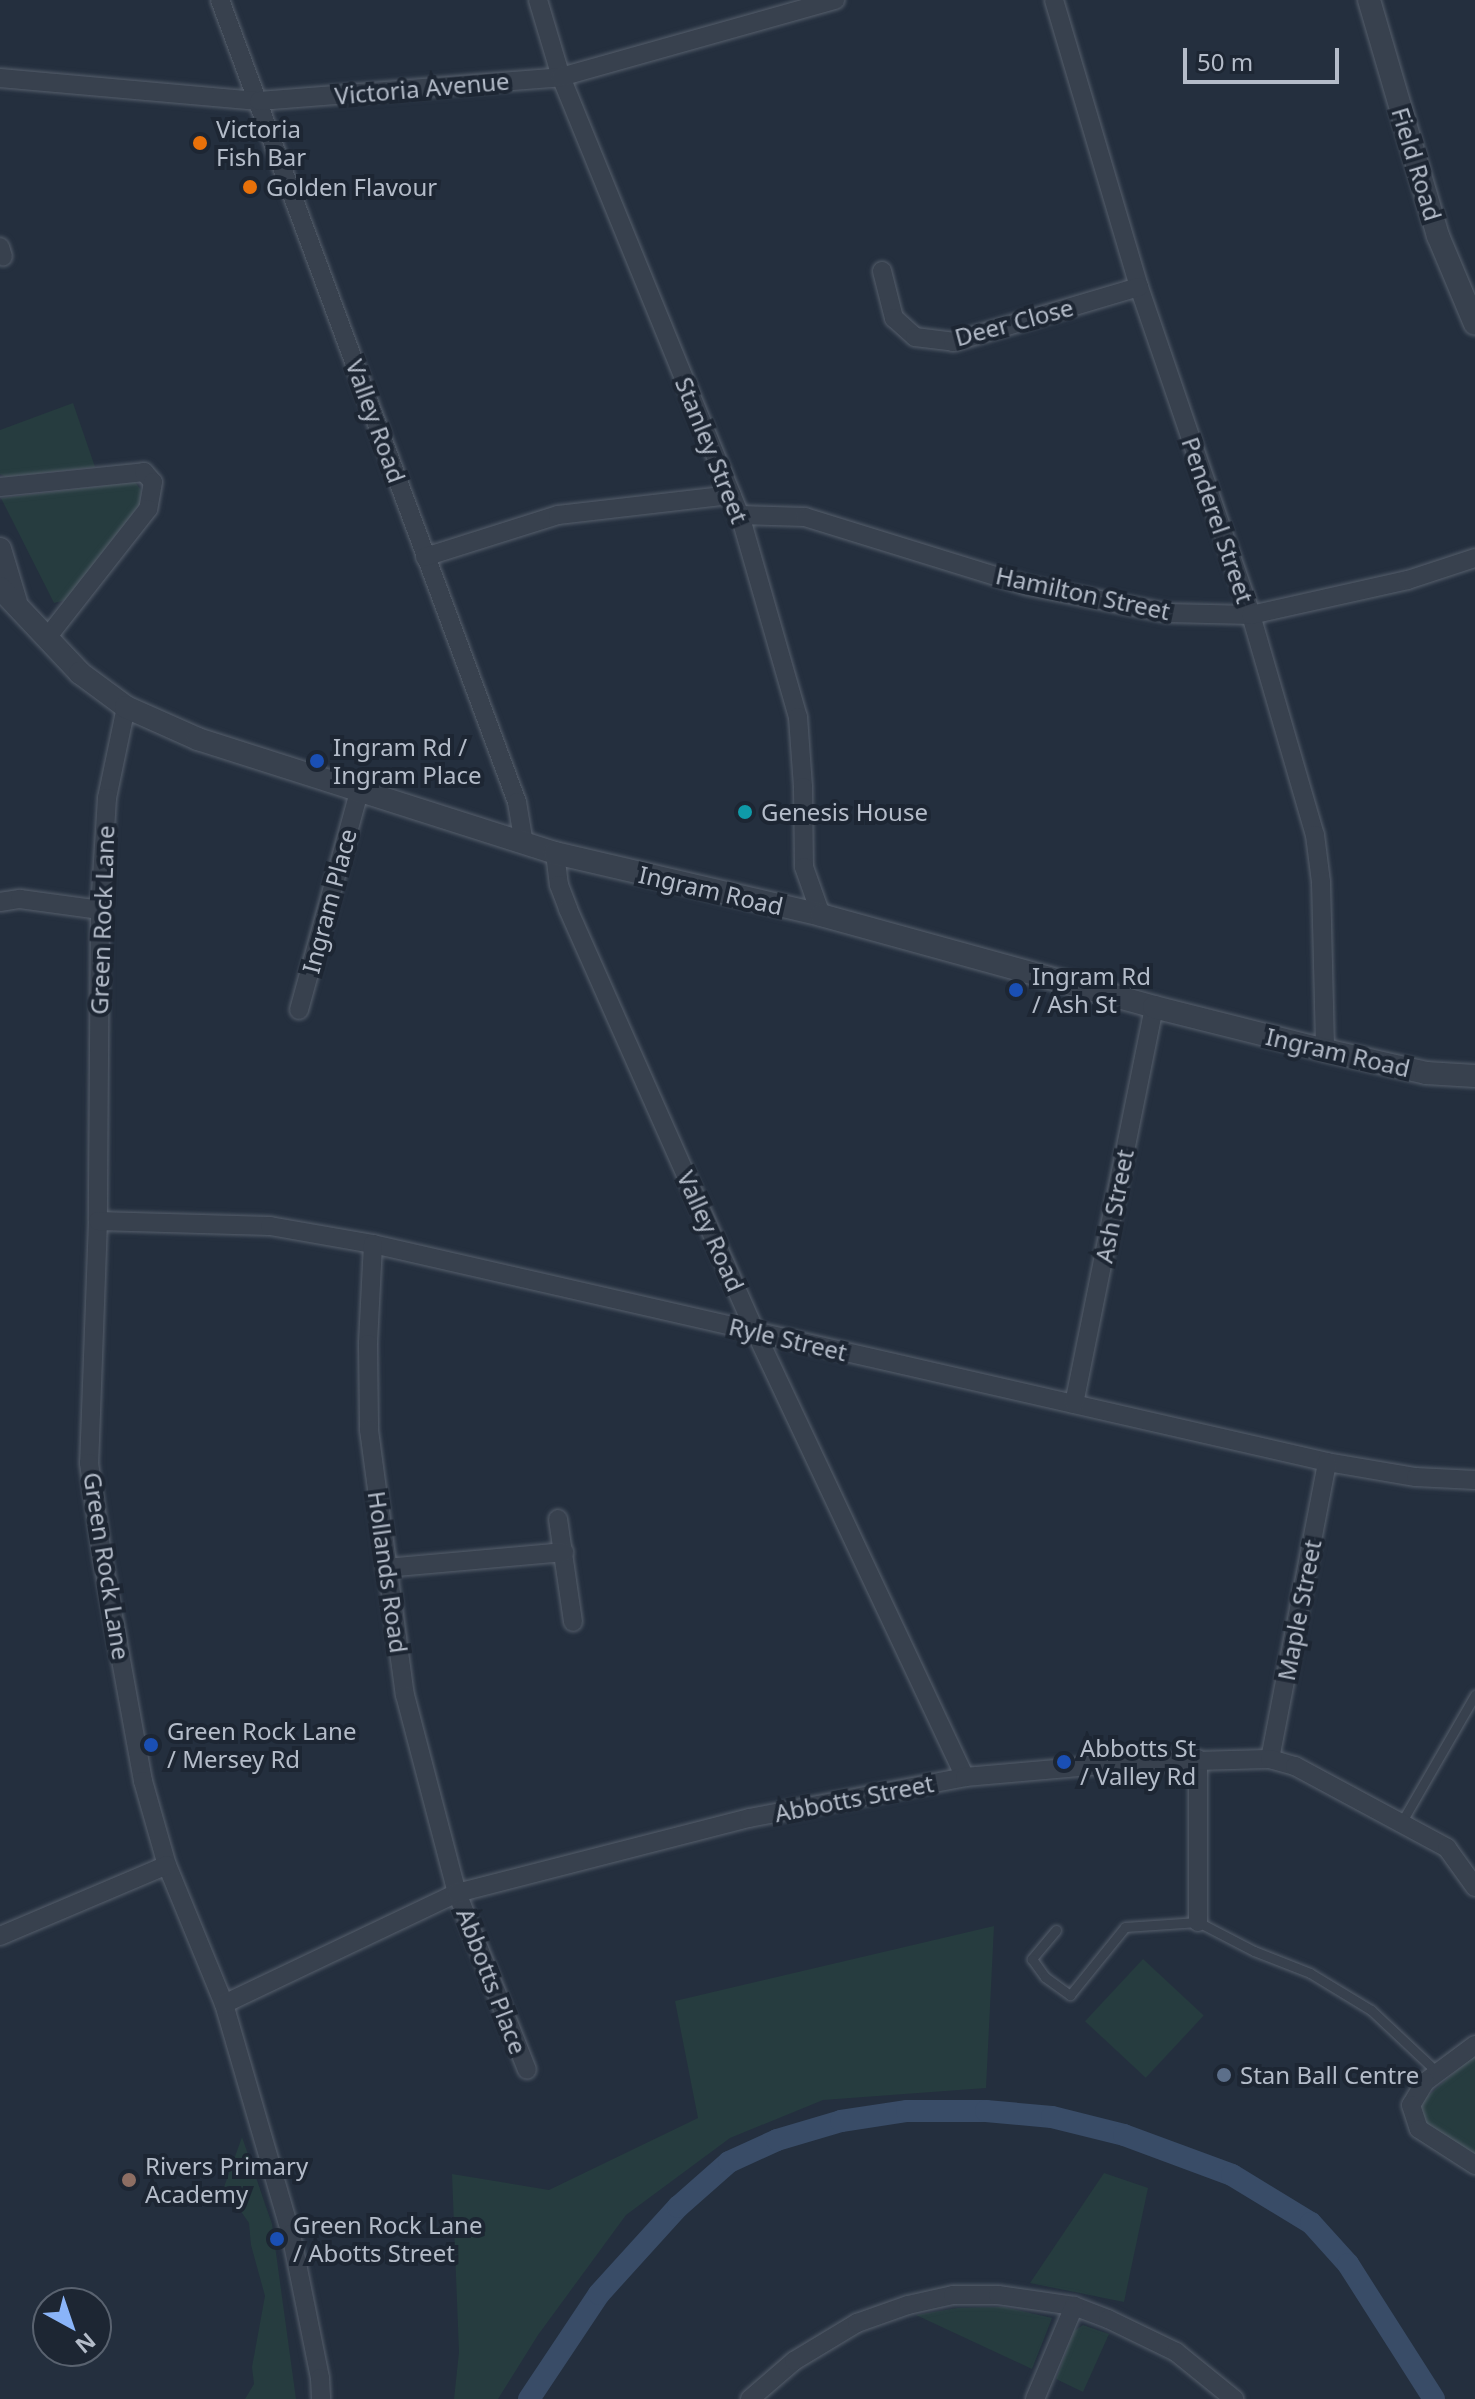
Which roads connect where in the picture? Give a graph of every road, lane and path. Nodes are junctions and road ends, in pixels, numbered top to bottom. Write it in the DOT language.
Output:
graph roads {
  1 [pos="220,0"];
  2 [pos="538,0"];
  3 [pos="835,0"];
  4 [pos="1054,0"];
  5 [pos="1369,0"];
  6 [pos="561,77"];
  7 [pos="0,78"];
  8 [pos="259,101"];
  9 [pos="882,271"];
  10 [pos="1139,287"];
  11 [pos="1475,324"];
  12 [pos="0,487"];
  13 [pos="732,495"];
  14 [pos="740,515"];
  15 [pos="0,549"];
  16 [pos="425,557"];
  17 [pos="1475,558"];
  18 [pos="8,595"];
  19 [pos="1251,615"];
  20 [pos="47,638"];
  21 [pos="126,707"];
  22 [pos="359,792"];
  23 [pos="524,844"];
  24 [pos="555,853"];
  25 [pos="0,902"];
  26 [pos="100,910"];
  27 [pos="821,915"];
  28 [pos="1154,1007"];
  29 [pos="299,1010"];
  30 [pos="1325,1050"];
  31 [pos="1475,1076"];
  32 [pos="98,1221"];
  33 [pos="373,1244"];
  34 [pos="755,1331"];
  35 [pos="1074,1404"];
  36 [pos="1327,1462"];
  37 [pos="1475,1480"];
  38 [pos="558,1519"];
  39 [pos="564,1552"];
  40 [pos="386,1568"];
  41 [pos="573,1622"];
  42 [pos="1475,1695"];
  43 [pos="1198,1759"];
  44 [pos="1270,1759"];
  45 [pos="965,1777"];
  46 [pos="1401,1823"];
  47 [pos="167,1865"];
  48 [pos="1469,1867"];
  49 [pos="1475,1887"];
  50 [pos="457,1893"];
  51 [pos="1198,1922"];
  52 [pos="1056,1930"];
  53 [pos="0,1936"];
  54 [pos="224,2004"];
  55 [pos="1475,2045"];
  56 [pos="527,2070"];
  57 [pos="1438,2073"];
  58 [pos="1475,2165"];
  59 [pos="1074,2306"];
  60 [pos="321,2399"];
  61 [pos="750,2399"];
  62 [pos="1035,2399"];
  63 [pos="1234,2399"];
  1 -- 8 [label="street, Valley Road"];
  2 -- 6 [label="street, Stanley Street"];
  3 -- 6 [label="street, Victoria Avenue"];
  4 -- 10 [label="street, Penderel Street"];
  5 -- 11 [label="street, Field Road"];
  6 -- 8 [label="street, Victoria Avenue"];
  6 -- 13 [label="street, Stanley Street"];
  7 -- 8 [label="street, Victoria Avenue"];
  8 -- 16 [label="street, Valley Road"];
  9 -- 10 [label="street, Deer Close"];
  10 -- 19 [label="street, Penderel Street"];
  12 -- 20 [label="street"];
  13 -- 14 [label="street, Stanley Street"];
  13 -- 16 [label="street"];
  14 -- 19 [label="street, Hamilton Street"];
  14 -- 27 [label="street, Stanley Street"];
  15 -- 18 [label="street"];
  16 -- 23 [label="street, Valley Road"];
  17 -- 19 [label="street, Hamilton Street"];
  18 -- 20 [label="street, Ingram Road"];
  19 -- 30 [label="street, Penderel Street"];
  20 -- 21 [label="street, Ingram Road"];
  21 -- 22 [label="street, Ingram Road"];
  21 -- 26 [label="street, Green Rock Lane"];
  22 -- 23 [label="street, Ingram Road"];
  22 -- 29 [label="street, Ingram Place"];
  23 -- 24 [label="street, Ingram Road"];
  24 -- 27 [label="street, Ingram Road"];
  24 -- 34 [label="street, Valley Road"];
  25 -- 26 [label="street"];
  26 -- 32 [label="street, Green Rock Lane"];
  27 -- 28 [label="street, Ingram Road"];
  28 -- 30 [label="street, Ingram Road"];
  28 -- 35 [label="street, Ash Street"];
  30 -- 31 [label="street, Ingram Road"];
  32 -- 33 [label="street, Ryle Street"];
  32 -- 47 [label="street, Green Rock Lane"];
  33 -- 34 [label="street, Ryle Street"];
  33 -- 40 [label="street, Hollands Road"];
  34 -- 35 [label="street, Ryle Street"];
  34 -- 45 [label="street, Valley Road"];
  35 -- 36 [label="street, Ryle Street"];
  36 -- 37 [label="street, Ryle Street"];
  36 -- 44 [label="street, Maple Street"];
  38 -- 39 [label="street"];
  39 -- 40 [label="street"];
  39 -- 41 [label="street"];
  40 -- 50 [label="street, Hollands Road"];
  42 -- 46 [label="lane"];
  43 -- 44 [label="street, Abbotts Street"];
  43 -- 45 [label="street, Abbotts Street"];
  43 -- 51 [label="street"];
  44 -- 46 [label="street, Abbotts Street"];
  45 -- 50 [label="street, Abbotts Street"];
  46 -- 48 [label="street, Abbotts Street"];
  47 -- 53 [label="street"];
  47 -- 54 [label="street, Green Rock Lane"];
  48 -- 49 [label="street, Abbotts Street"];
  50 -- 54 [label="street, Abbotts Street"];
  50 -- 56 [label="street, Abbotts Place"];
  51 -- 52 [label="lane"];
  51 -- 57 [label="lane"];
  54 -- 60 [label="street, Green Rock Lane"];
  55 -- 57 [label="street"];
  57 -- 58 [label="street"];
  59 -- 61 [label="street"];
  59 -- 62 [label="street"];
  59 -- 63 [label="street"];
}
